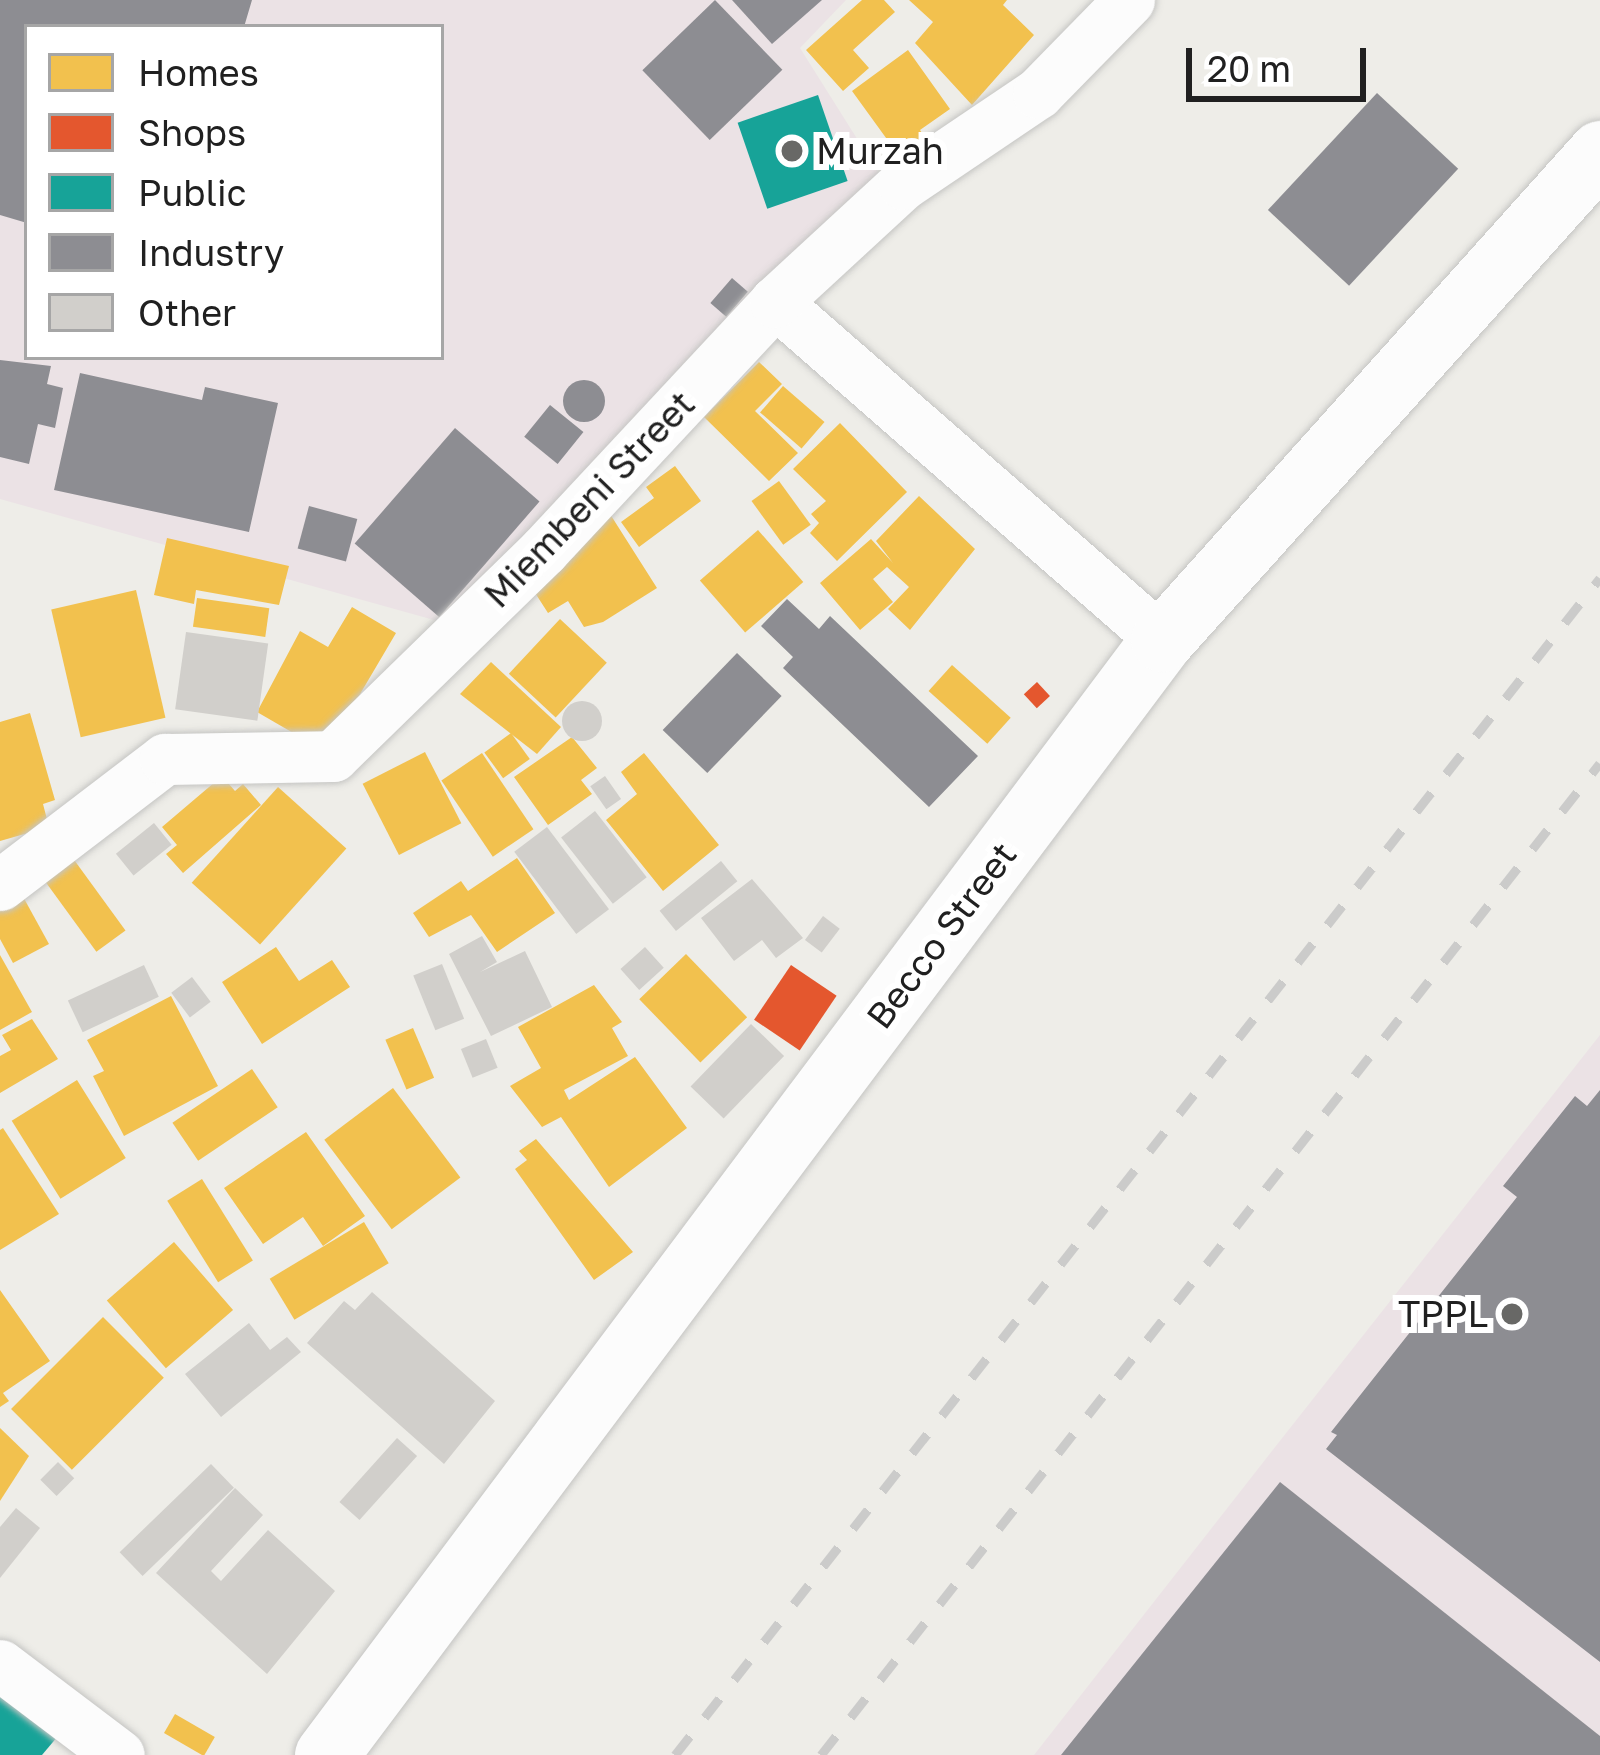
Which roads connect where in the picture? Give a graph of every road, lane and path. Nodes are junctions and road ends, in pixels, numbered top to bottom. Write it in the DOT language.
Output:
graph roads {
  1 [pos="1129,0"];
  2 [pos="1600,152"];
  3 [pos="775,302"];
  4 [pos="1162,640"];
  5 [pos="0,885"];
  6 [pos="0,1665"];
  7 [pos="119,1755"];
  8 [pos="326,1755"];
  1 -- 3 [label="street, Miembeni Street"];
  2 -- 4 [label="street, Becco Street"];
  3 -- 4 [label="street"];
  3 -- 5 [label="street, Miembeni Street"];
  4 -- 8 [label="street, Becco Street"];
  6 -- 7 [label="street"];
}
